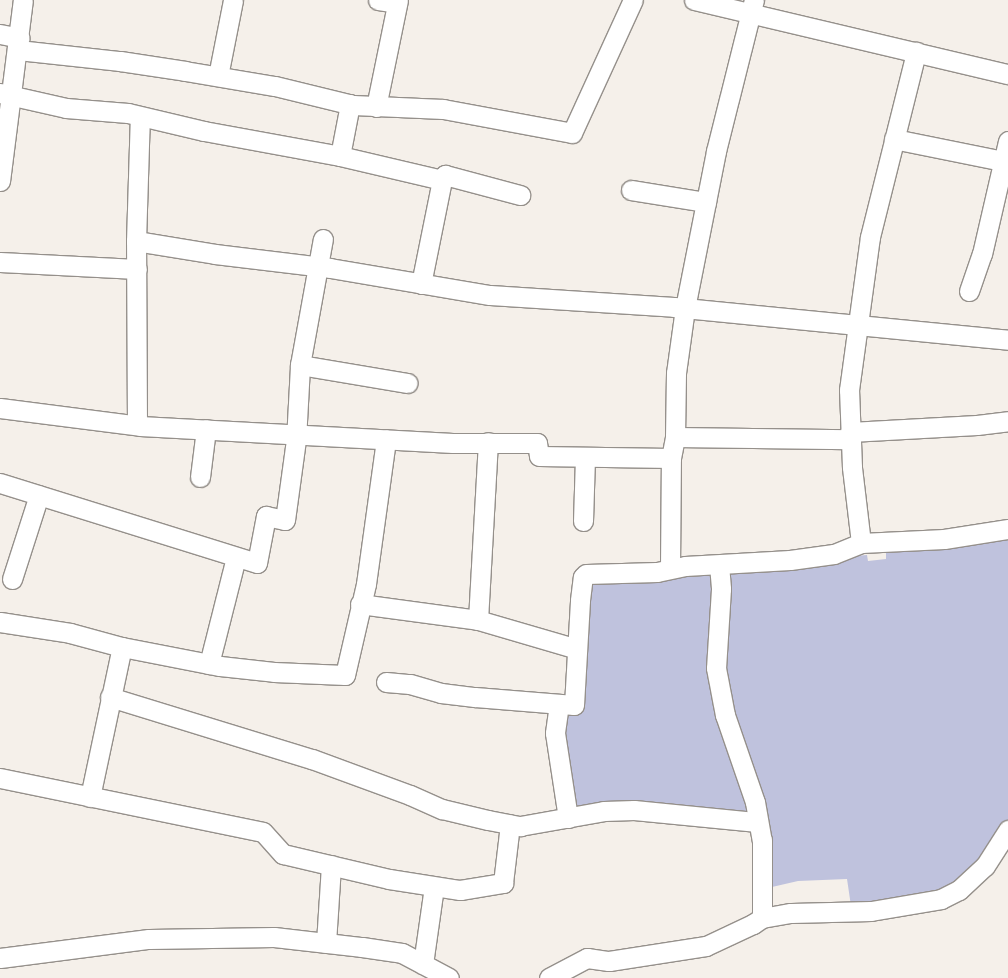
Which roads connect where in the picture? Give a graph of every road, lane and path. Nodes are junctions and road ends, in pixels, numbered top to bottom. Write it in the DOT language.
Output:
graph roads {
  1 [pos="22,0"];
  2 [pos="233,0"];
  3 [pos="378,0"];
  4 [pos="633,0"];
  5 [pos="694,0"];
  6 [pos="397,2"];
  7 [pos="753,7"];
  8 [pos="0,34"];
  9 [pos="19,44"];
  10 [pos="916,52"];
  11 [pos="1008,74"];
  12 [pos="218,76"];
  13 [pos="6,94"];
  14 [pos="350,104"];
  15 [pos="376,107"];
  16 [pos="140,117"];
  17 [pos="894,139"];
  18 [pos="1008,141"];
  19 [pos="340,156"];
  20 [pos="1003,160"];
  21 [pos="442,180"];
  22 [pos="0,181"];
  23 [pos="631,190"];
  24 [pos="520,196"];
  25 [pos="706,202"];
  26 [pos="323,239"];
  27 [pos="136,241"];
  28 [pos="0,262"];
  29 [pos="318,267"];
  30 [pos="137,269"];
  31 [pos="421,284"];
  32 [pos="969,291"];
  33 [pos="685,308"];
  34 [pos="857,324"];
  35 [pos="1008,340"];
  36 [pos="300,364"];
  37 [pos="407,383"];
  38 [pos="0,408"];
  39 [pos="1008,421"];
  40 [pos="137,425"];
  41 [pos="206,429"];
  42 [pos="297,435"];
  43 [pos="850,436"];
  44 [pos="675,437"];
  45 [pos="386,438"];
  46 [pos="488,442"];
  47 [pos="585,457"];
  48 [pos="671,458"];
  49 [pos="200,477"];
  50 [pos="0,483"];
  51 [pos="39,495"];
  52 [pos="583,521"];
  53 [pos="1008,529"];
  54 [pos="861,543"];
  55 [pos="236,557"];
  56 [pos="719,565"];
  57 [pos="670,568"];
  58 [pos="12,578"];
  59 [pos="360,604"];
  60 [pos="478,620"];
  61 [pos="0,622"];
  62 [pos="122,647"];
  63 [pos="577,648"];
  64 [pos="209,664"];
  65 [pos="386,682"];
  66 [pos="110,697"];
  67 [pos="559,704"];
  68 [pos="0,778"];
  69 [pos="90,797"];
  70 [pos="568,818"];
  71 [pos="757,822"];
  72 [pos="510,824"];
  73 [pos="1008,830"];
  74 [pos="331,865"];
  75 [pos="434,887"];
  76 [pos="762,918"];
  77 [pos="326,943"];
  78 [pos="0,958"];
  79 [pos="423,964"];
  80 [pos="449,978"];
  81 [pos="549,978"];
  1 -- 9 [label="street"];
  2 -- 12 [label="street"];
  3 -- 6 [label="street"];
  4 -- 15 [label="street"];
  5 -- 7 [label="street"];
  6 -- 15 [label="street"];
  7 -- 10 [label="street"];
  7 -- 25 [label="street"];
  8 -- 9 [label="street"];
  9 -- 12 [label="street"];
  9 -- 13 [label="street"];
  10 -- 11 [label="street"];
  10 -- 17 [label="street"];
  12 -- 14 [label="street"];
  13 -- 16 [label="street"];
  13 -- 22 [label="street"];
  14 -- 15 [label="street"];
  14 -- 19 [label="street"];
  16 -- 19 [label="street"];
  16 -- 27 [label="street"];
  17 -- 20 [label="street"];
  17 -- 34 [label="street"];
  18 -- 20 [label="street"];
  19 -- 21 [label="street"];
  20 -- 32 [label="street"];
  21 -- 24 [label="street"];
  21 -- 31 [label="street"];
  23 -- 25 [label="street"];
  25 -- 33 [label="street"];
  26 -- 29 [label="street"];
  27 -- 29 [label="street"];
  27 -- 30 [label="street"];
  28 -- 30 [label="street"];
  29 -- 31 [label="street"];
  29 -- 36 [label="street"];
  30 -- 40 [label="street"];
  31 -- 33 [label="street"];
  33 -- 34 [label="street"];
  33 -- 44 [label="street"];
  34 -- 35 [label="street"];
  34 -- 43 [label="street"];
  36 -- 37 [label="street"];
  36 -- 42 [label="street"];
  38 -- 40 [label="street"];
  39 -- 43 [label="street"];
  40 -- 41 [label="street"];
  41 -- 42 [label="street"];
  41 -- 49 [label="street"];
  42 -- 45 [label="street"];
  42 -- 55 [label="street"];
  43 -- 44 [label="street"];
  43 -- 54 [label="street"];
  44 -- 48 [label="street"];
  45 -- 46 [label="street"];
  45 -- 59 [label="street"];
  46 -- 47 [label="street"];
  46 -- 60 [label="street"];
  47 -- 48 [label="street"];
  47 -- 52 [label="street"];
  48 -- 57 [label="street"];
  50 -- 51 [label="street"];
  51 -- 55 [label="street"];
  51 -- 58 [label="street"];
  53 -- 54 [label="street"];
  54 -- 56 [label="street"];
  55 -- 64 [label="street"];
  56 -- 57 [label="street"];
  56 -- 71 [label="street"];
  57 -- 63 [label="street"];
  59 -- 60 [label="street"];
  59 -- 64 [label="street"];
  60 -- 63 [label="street"];
  61 -- 62 [label="street"];
  62 -- 64 [label="street"];
  62 -- 66 [label="street"];
  63 -- 67 [label="street"];
  65 -- 67 [label="street"];
  66 -- 69 [label="street"];
  66 -- 72 [label="street"];
  67 -- 70 [label="street"];
  68 -- 69 [label="street"];
  69 -- 74 [label="street"];
  70 -- 71 [label="street"];
  70 -- 72 [label="street"];
  71 -- 76 [label="street"];
  72 -- 75 [label="street"];
  73 -- 76 [label="street"];
  74 -- 75 [label="street"];
  74 -- 77 [label="street"];
  75 -- 79 [label="street"];
  76 -- 81 [label="street"];
  77 -- 78 [label="street"];
  77 -- 79 [label="street"];
  79 -- 80 [label="street"];
}
